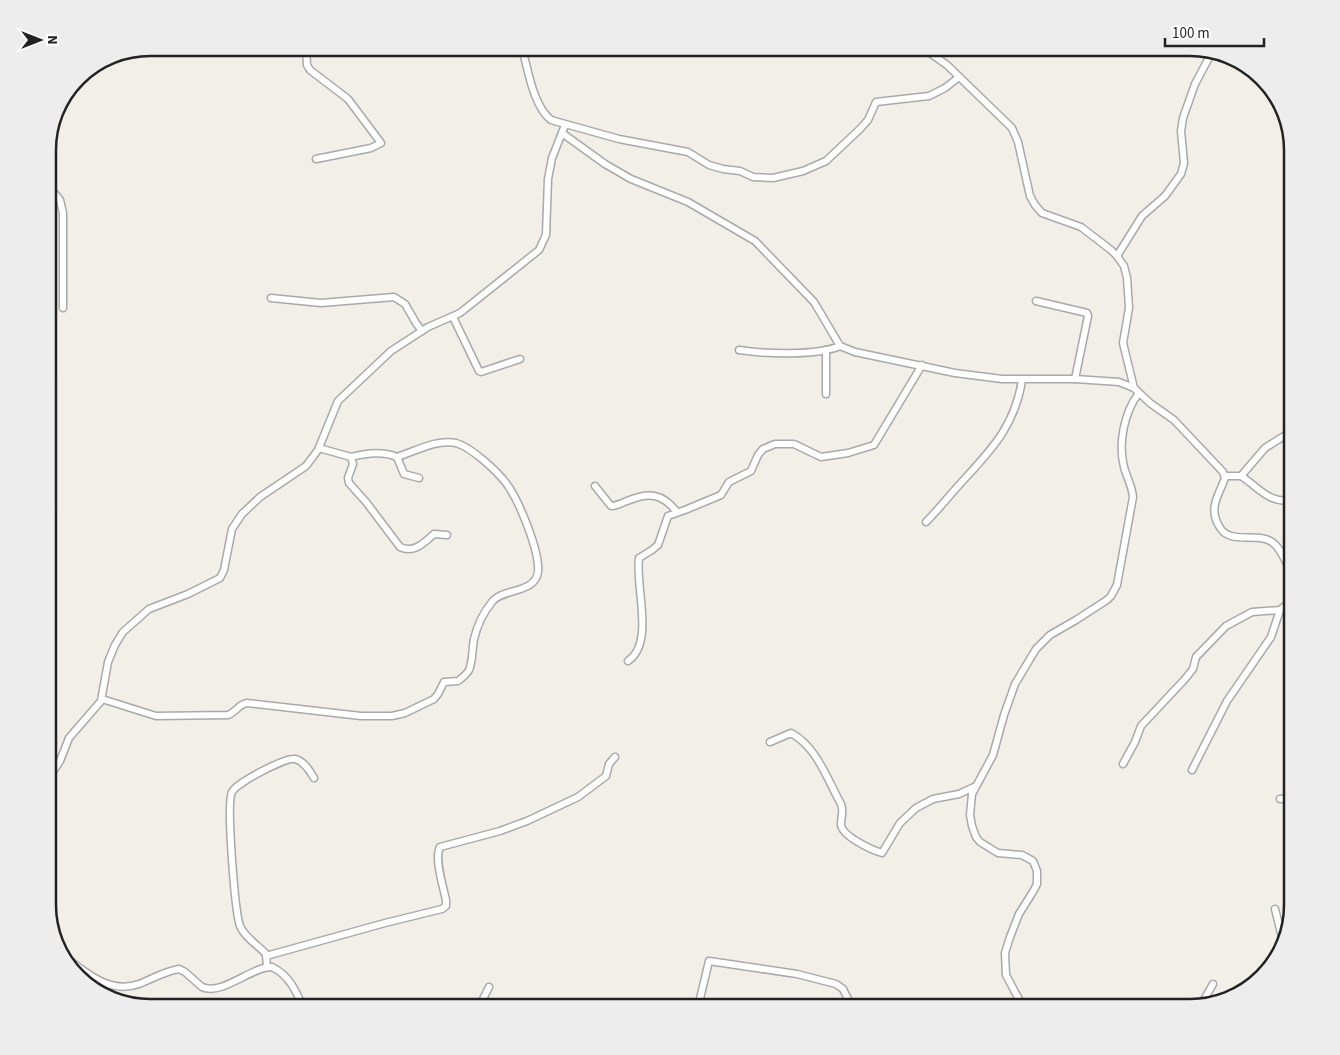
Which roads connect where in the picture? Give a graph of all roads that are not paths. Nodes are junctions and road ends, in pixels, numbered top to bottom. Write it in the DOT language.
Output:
graph roads {
  1 [pos="306,56"];
  2 [pos="524,56"];
  3 [pos="934,56"];
  4 [pos="1209,58"];
  5 [pos="959,77"];
  6 [pos="565,125"];
  7 [pos="562,134"];
  8 [pos="316,159"];
  9 [pos="56,195"];
  10 [pos="1117,256"];
  11 [pos="271,298"];
  12 [pos="1036,300"];
  13 [pos="64,308"];
  14 [pos="452,317"];
  15 [pos="422,331"];
  16 [pos="840,346"];
  17 [pos="739,350"];
  18 [pos="826,350"];
  19 [pos="520,359"];
  20 [pos="922,365"];
  21 [pos="1075,378"];
  22 [pos="1022,380"];
  23 [pos="1136,391"];
  24 [pos="826,394"];
  25 [pos="1284,436"];
  26 [pos="319,448"];
  27 [pos="351,457"];
  28 [pos="398,457"];
  29 [pos="1225,476"];
  30 [pos="1240,476"];
  31 [pos="419,478"];
  32 [pos="595,486"];
  33 [pos="1284,501"];
  34 [pos="677,512"];
  35 [pos="926,522"];
  36 [pos="447,534"];
  37 [pos="1284,557"];
  38 [pos="1284,607"];
  39 [pos="1280,610"];
  40 [pos="628,661"];
  41 [pos="102,699"];
  42 [pos="770,742"];
  43 [pos="615,756"];
  44 [pos="1123,764"];
  45 [pos="56,767"];
  46 [pos="1192,770"];
  47 [pos="314,778"];
  48 [pos="975,786"];
  49 [pos="1284,799"];
  50 [pos="1280,800"];
  51 [pos="1275,909"];
  52 [pos="1280,931"];
  53 [pos="266,956"];
  54 [pos="267,967"];
  55 [pos="82,970"];
  56 [pos="87,973"];
  57 [pos="1213,984"];
  58 [pos="489,987"];
  59 [pos="1205,998"];
  60 [pos="299,999"];
  61 [pos="483,999"];
  62 [pos="700,999"];
  63 [pos="848,999"];
  64 [pos="1018,999"];
  1 -- 8 [label="street"];
  2 -- 6 [label="street"];
  3 -- 5 [label="street"];
  4 -- 10 [label="street"];
  5 -- 6 [label="street"];
  5 -- 10 [label="street"];
  6 -- 7 [label="street"];
  7 -- 14 [label="street"];
  7 -- 16 [label="street"];
  9 -- 13 [label="street"];
  10 -- 23 [label="street"];
  11 -- 15 [label="street"];
  12 -- 21 [label="street"];
  14 -- 15 [label="street"];
  14 -- 19 [label="street"];
  15 -- 26 [label="street"];
  16 -- 18 [label="street"];
  16 -- 20 [label="street"];
  17 -- 18 [label="street"];
  18 -- 24 [label="street"];
  20 -- 22 [label="street"];
  20 -- 34 [label="street"];
  21 -- 22 [label="street"];
  21 -- 23 [label="street"];
  22 -- 35 [label="street"];
  23 -- 29 [label="street"];
  23 -- 48 [label="street"];
  25 -- 30 [label="street"];
  26 -- 27 [label="street"];
  26 -- 41 [label="street"];
  27 -- 28 [label="street"];
  27 -- 36 [label="street"];
  28 -- 31 [label="street"];
  28 -- 41 [label="street"];
  29 -- 30 [label="street"];
  29 -- 37 [label="street"];
  30 -- 33 [label="street"];
  32 -- 34 [label="street"];
  34 -- 40 [label="street"];
  38 -- 39 [label="street"];
  39 -- 44 [label="street"];
  39 -- 46 [label="street"];
  41 -- 45 [label="street"];
  42 -- 48 [label="street"];
  43 -- 53 [label="street"];
  47 -- 53 [label="street"];
  48 -- 64 [label="street"];
  49 -- 50 [label="street"];
  51 -- 52 [label="street"];
  53 -- 54 [label="street"];
  54 -- 56 [label="street"];
  54 -- 60 [label="street"];
  55 -- 56 [label="street"];
  57 -- 59 [label="street"];
  58 -- 61 [label="street"];
  62 -- 63 [label="street"];
}
